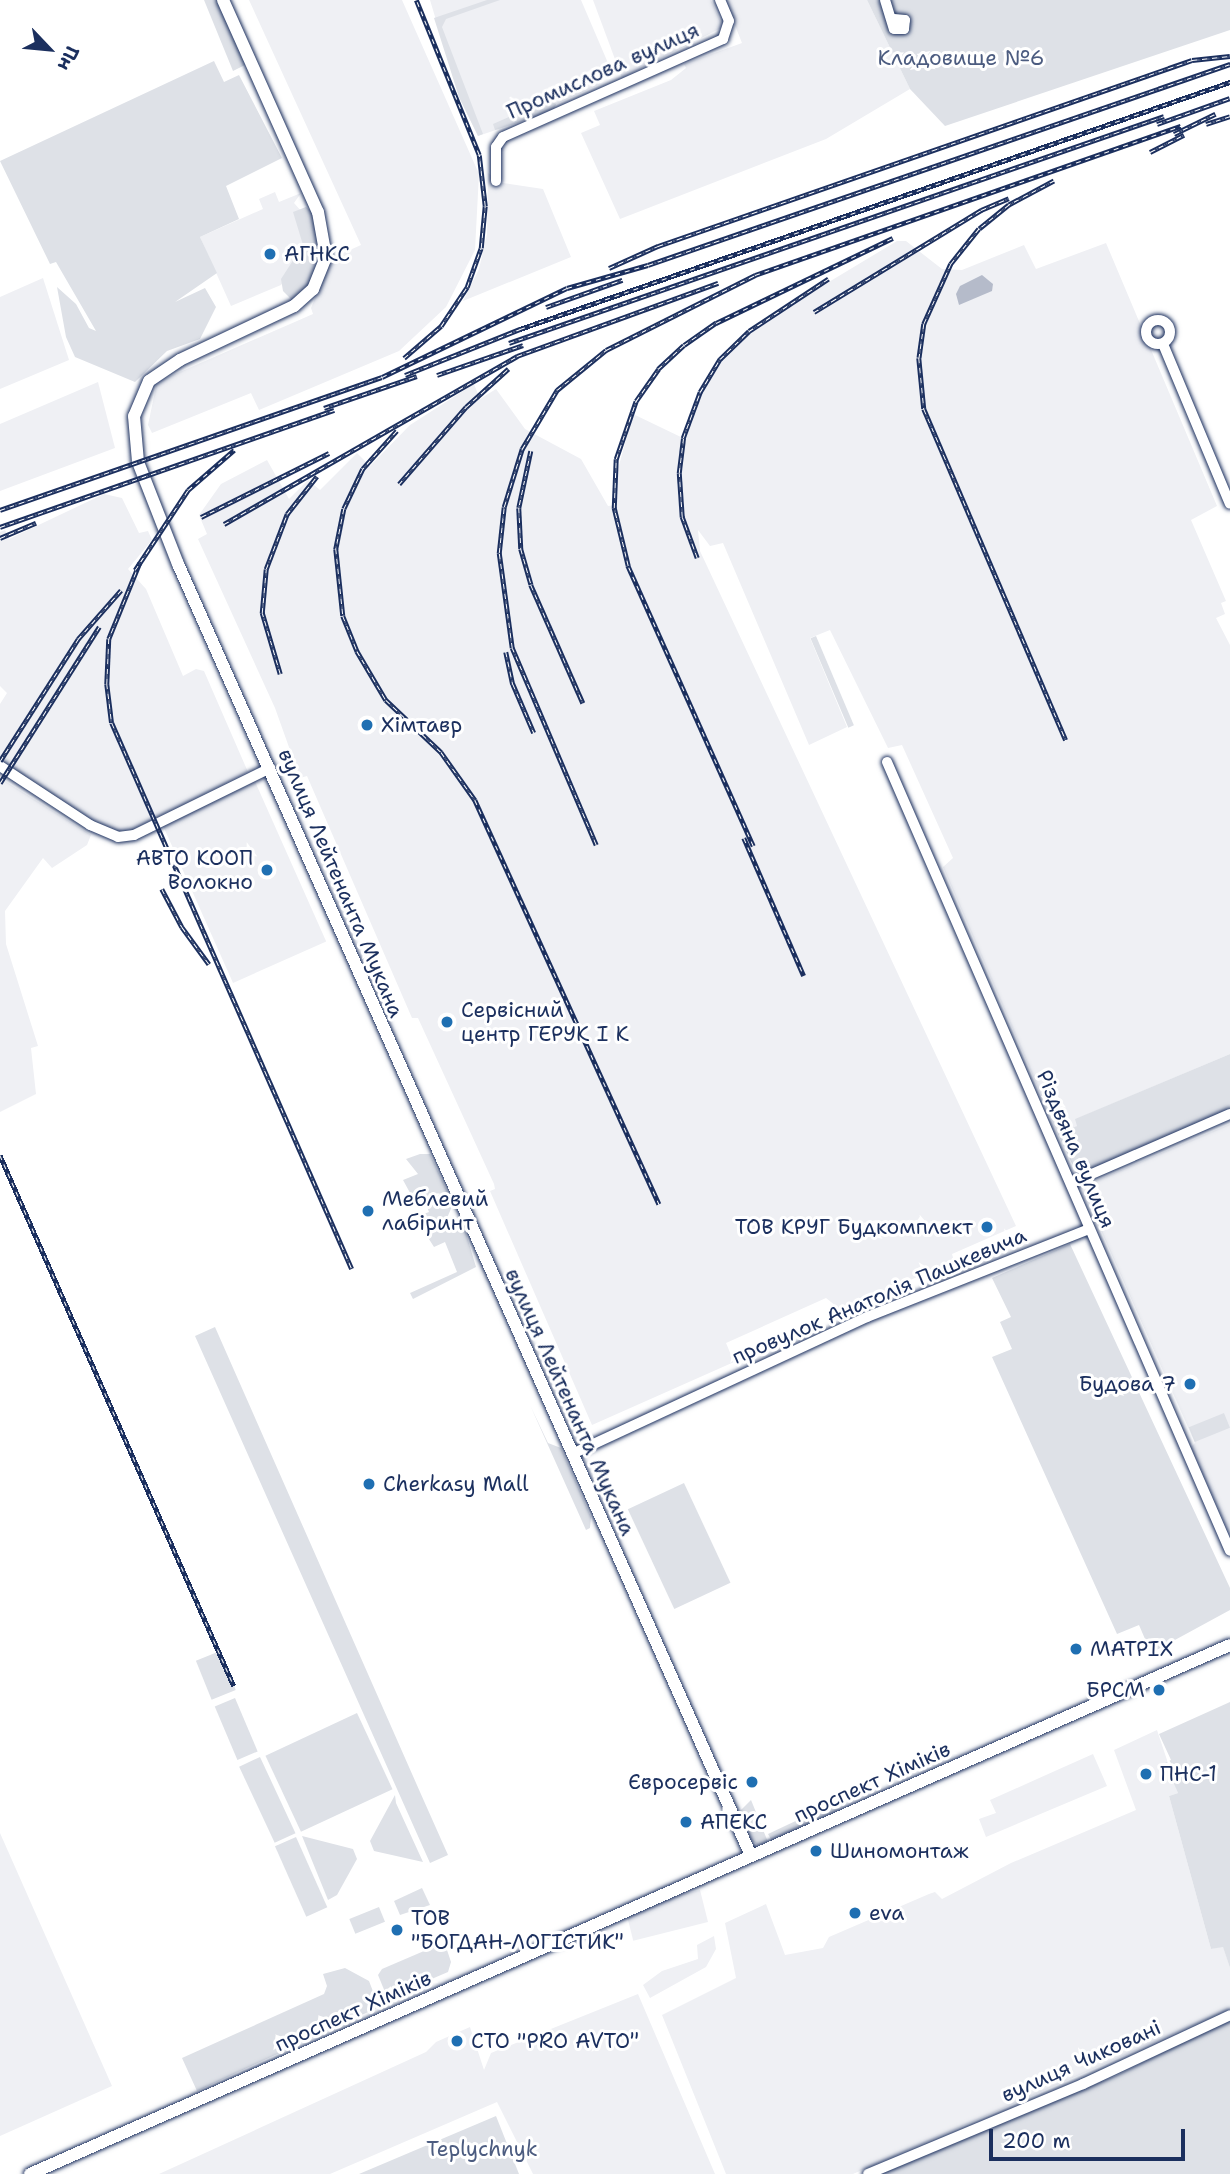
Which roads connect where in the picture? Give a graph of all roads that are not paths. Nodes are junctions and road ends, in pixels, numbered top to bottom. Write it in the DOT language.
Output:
graph roads {
  1 [pos="223,0"];
  2 [pos="720,0"];
  3 [pos="885,0"];
  4 [pos="894,19"];
  5 [pos="496,181"];
  6 [pos="1163,344"];
  7 [pos="1230,504"];
  8 [pos="887,762"];
  9 [pos="0,766"];
  10 [pos="270,768"];
  11 [pos="1230,1114"];
  12 [pos="1071,1183"];
  13 [pos="1090,1229"];
  14 [pos="572,1454"];
  15 [pos="1230,1551"];
  16 [pos="1230,1645"];
  17 [pos="751,1856"];
  18 [pos="1230,2015"];
  19 [pos="30,2174"];
  20 [pos="868,2174"];
  1 -- 10 [label="main road, вулиця Лейтенанта Мукана"];
  2 -- 5 [label="street, Промислова вулиця"];
  3 -- 4 [label="street"];
  6 -- 7 [label="street"];
  8 -- 12 [label="street, Різдвяна вулиця"];
  9 -- 10 [label="street"];
  10 -- 14 [label="main road, вулиця Лейтенанта Мукана"];
  11 -- 12 [label="street"];
  12 -- 13 [label="street, Різдвяна вулиця"];
  13 -- 14 [label="street, провулок Анатолія Пашкевича"];
  13 -- 15 [label="street, Різдвяна вулиця"];
  14 -- 17 [label="main road, вулиця Лейтенанта Мукана"];
  16 -- 17 [label="main road, проспект Хіміків"];
  17 -- 19 [label="main road, проспект Хіміків"];
  18 -- 20 [label="street, вулиця Чиковані"];
}
